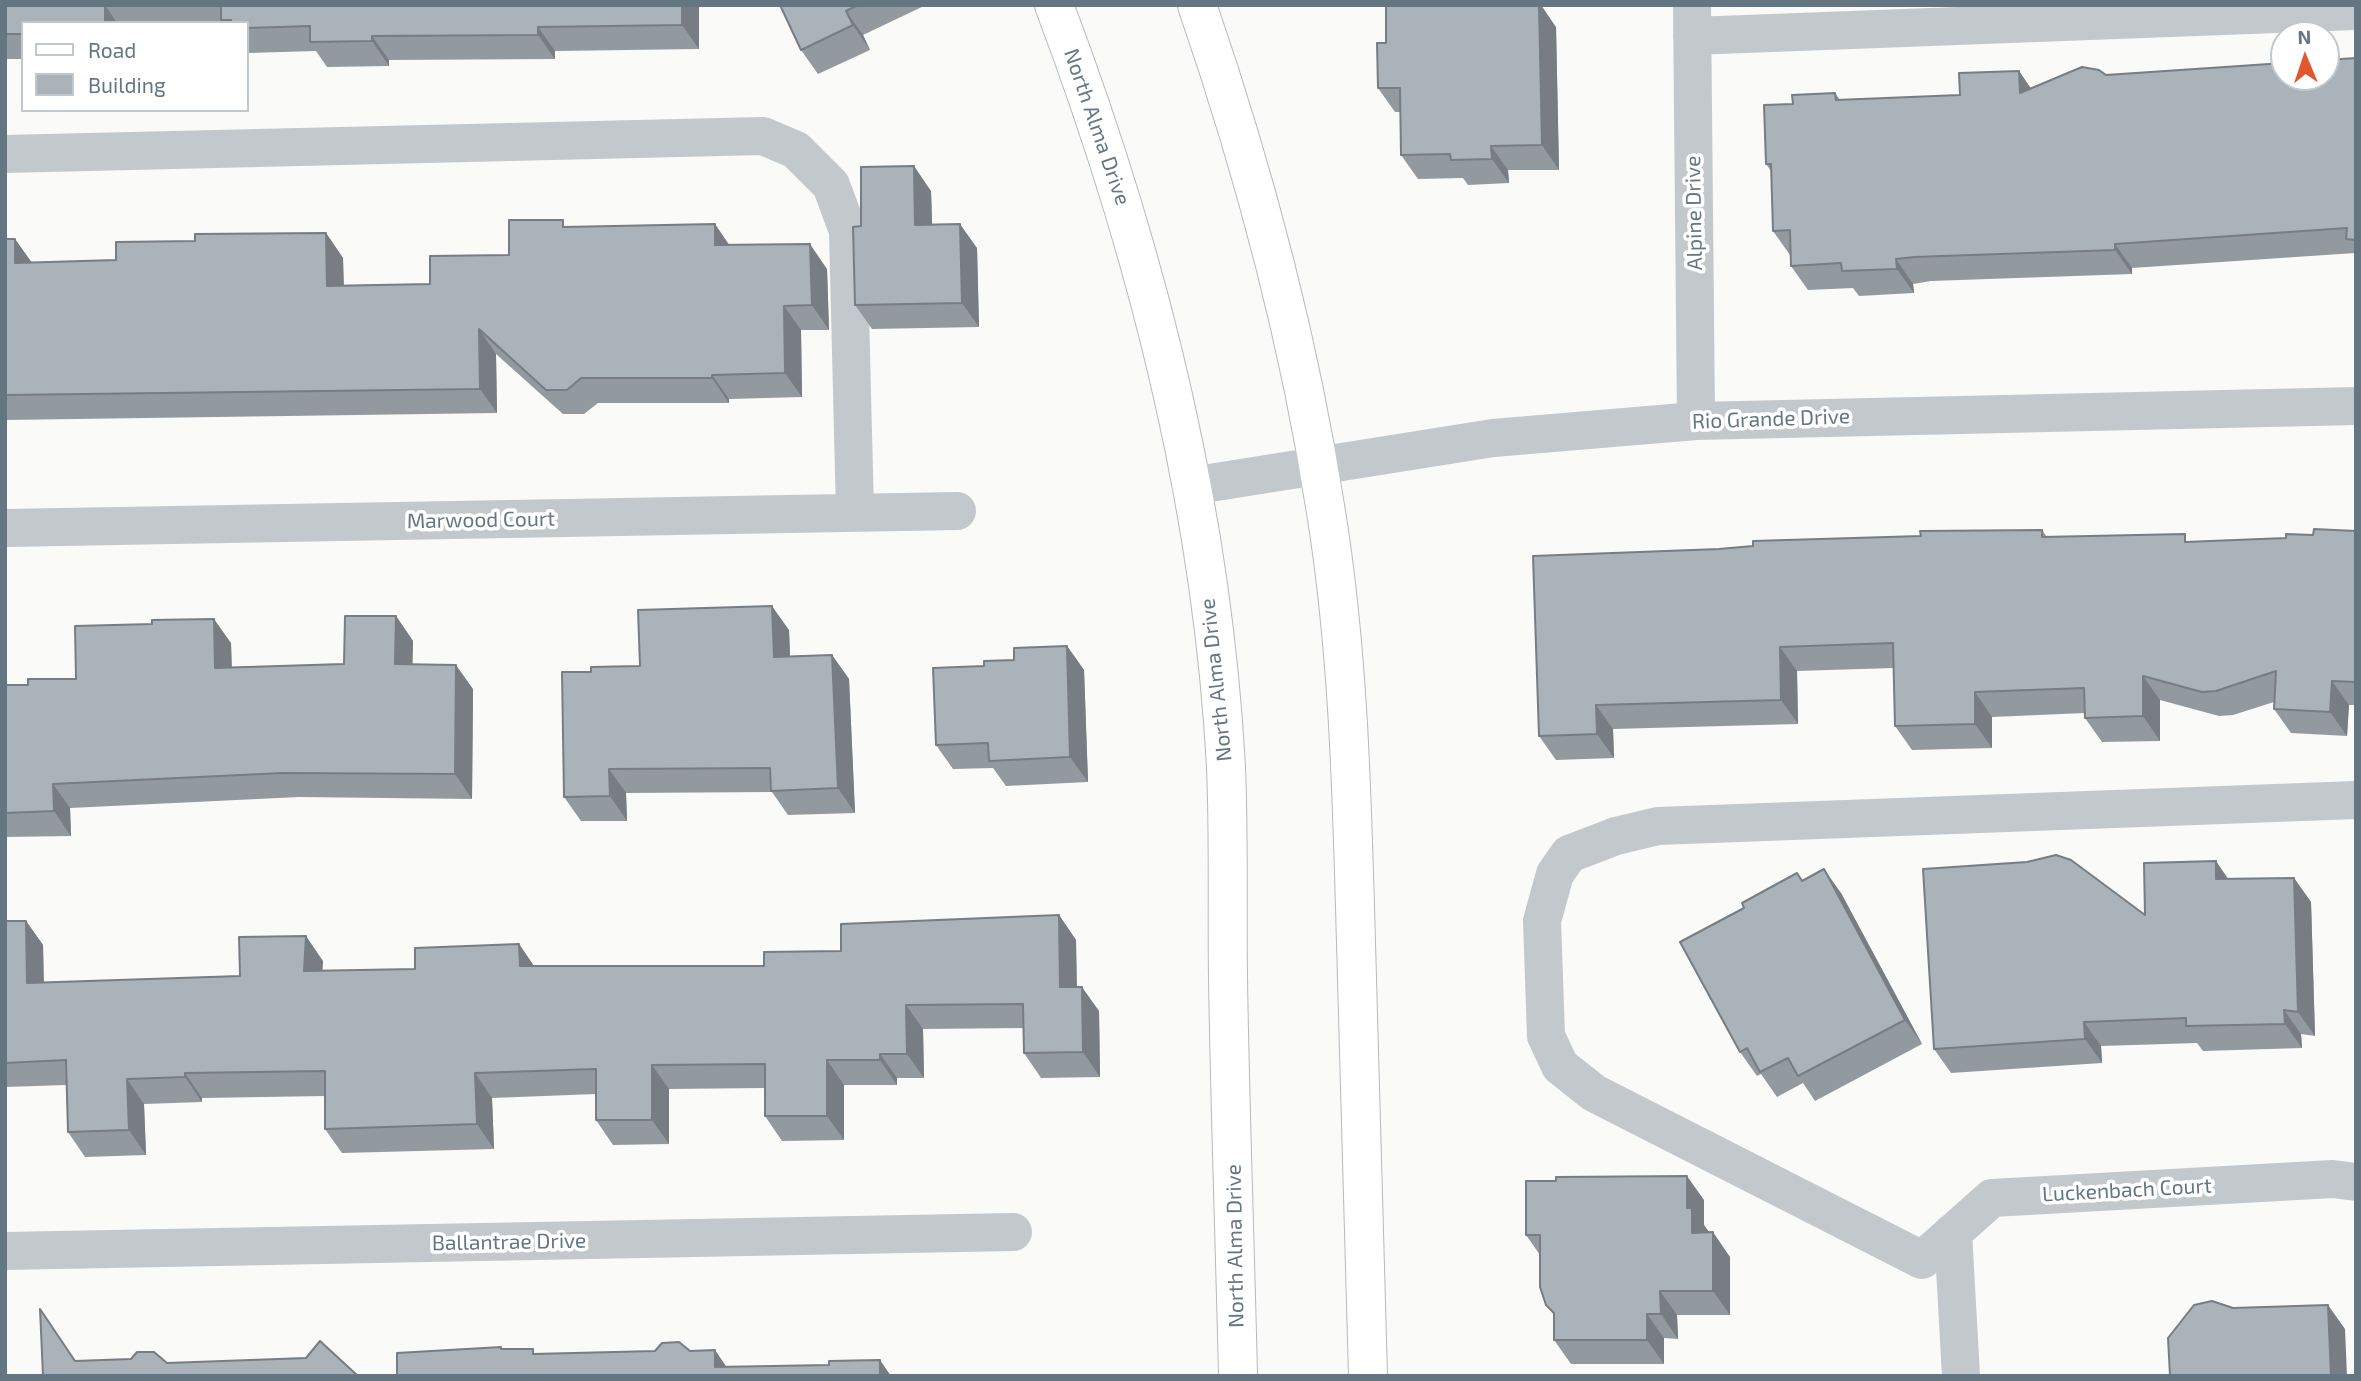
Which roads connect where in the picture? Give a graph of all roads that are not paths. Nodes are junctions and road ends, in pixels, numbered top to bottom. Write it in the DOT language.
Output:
graph roads {
  1 [pos="1055,5"];
  2 [pos="1197,5"];
  3 [pos="2356,11"];
  4 [pos="1692,21"];
  5 [pos="5,154"];
  6 [pos="2356,406"];
  7 [pos="1696,421"];
  8 [pos="1318,468"];
  9 [pos="1191,486"];
  10 [pos="957,511"];
  11 [pos="855,513"];
  12 [pos="5,528"];
  13 [pos="2356,800"];
  14 [pos="2356,1182"];
  15 [pos="1013,1232"];
  16 [pos="1953,1232"];
  17 [pos="5,1251"];
  18 [pos="1238,1376"];
  19 [pos="1367,1376"];
  20 [pos="1961,1376"];
  1 -- 9 [label="main road, North Alma Drive"];
  2 -- 8 [label="main road"];
  3 -- 4 [label="street"];
  4 -- 7 [label="street, Alpine Drive"];
  5 -- 11 [label="street"];
  6 -- 7 [label="street, Rio Grande Drive"];
  7 -- 8 [label="street, Rio Grande Drive"];
  8 -- 9 [label="street, Rio Grande Drive"];
  8 -- 19 [label="main road"];
  9 -- 18 [label="main road, North Alma Drive"];
  10 -- 11 [label="street, Marwood Court"];
  11 -- 12 [label="street, Marwood Court"];
  13 -- 16 [label="street, Luckenbach Court"];
  14 -- 16 [label="street, Luckenbach Court"];
  15 -- 17 [label="street, Ballantrae Drive"];
  16 -- 20 [label="street"];
}
